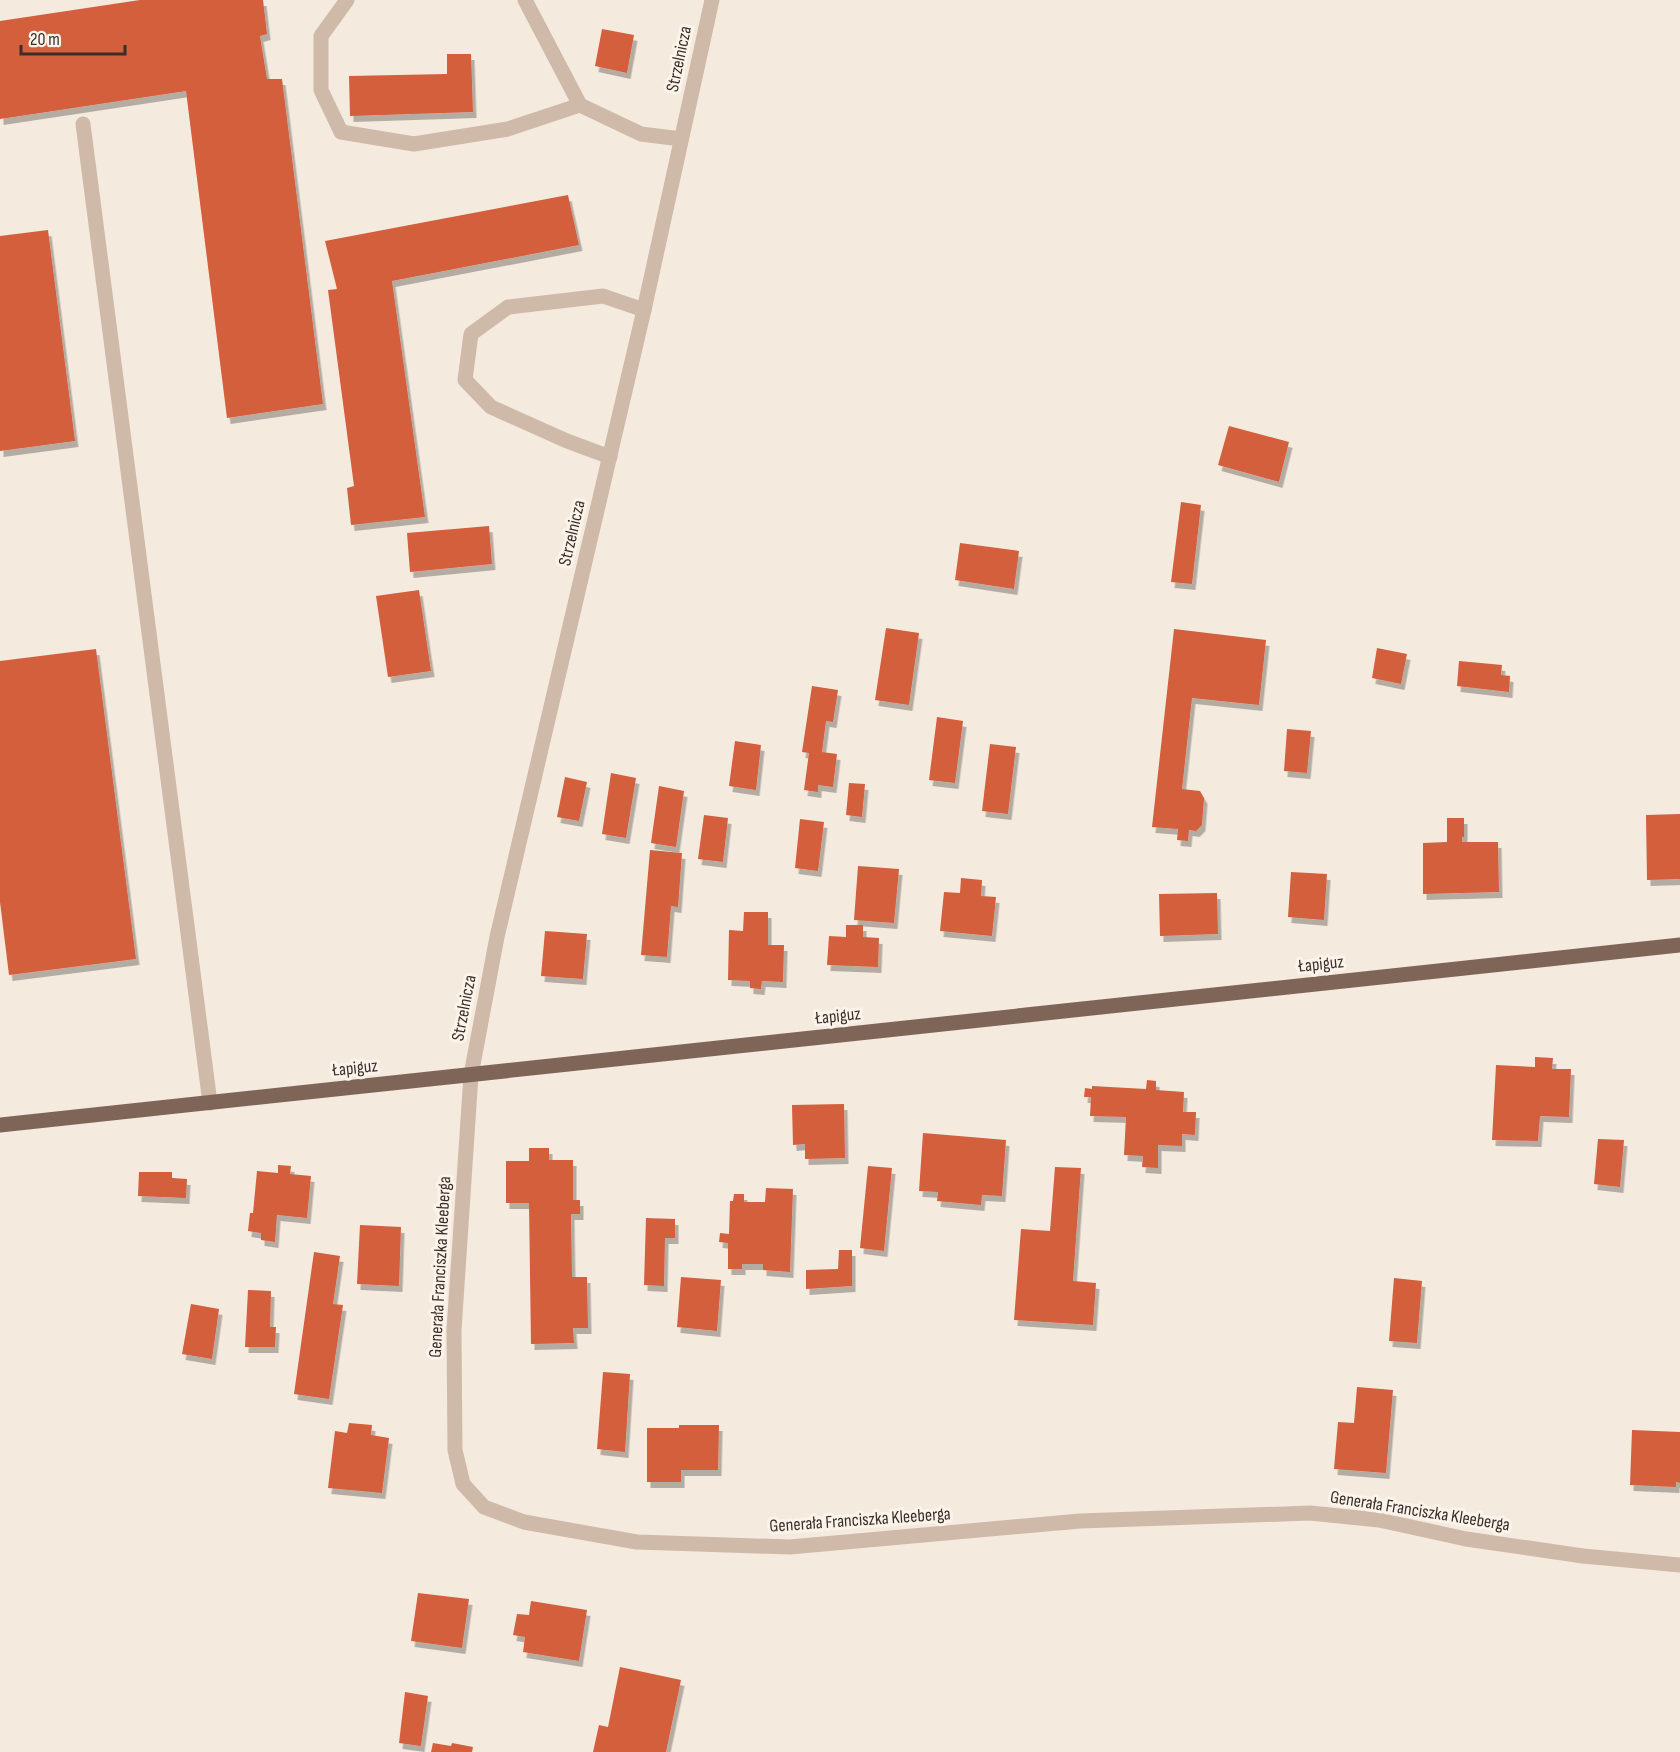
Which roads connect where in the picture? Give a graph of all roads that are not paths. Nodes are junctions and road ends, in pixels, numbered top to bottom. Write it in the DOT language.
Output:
graph roads {
  1 [pos="347,0"];
  2 [pos="525,0"];
  3 [pos="712,0"];
  4 [pos="580,105"];
  5 [pos="84,124"];
  6 [pos="681,139"];
  7 [pos="644,310"];
  8 [pos="610,457"];
  9 [pos="1680,945"];
  10 [pos="471,1075"];
  11 [pos="210,1103"];
  12 [pos="0,1125"];
  13 [pos="1680,1565"];
  1 -- 4 [label="street"];
  2 -- 4 [label="street"];
  3 -- 6 [label="street, Strzelnicza"];
  4 -- 6 [label="street"];
  5 -- 11 [label="street"];
  6 -- 7 [label="street, Strzelnicza"];
  7 -- 8 [label="street, Strzelnicza"];
  7 -- 8 [label="street"];
  8 -- 10 [label="street, Strzelnicza"];
  9 -- 10 [label="main road, Łapiguz"];
  10 -- 11 [label="main road, Łapiguz"];
  10 -- 13 [label="street, Generała Franciszka Kleeberga"];
  11 -- 12 [label="main road, Łapiguz"];
}
